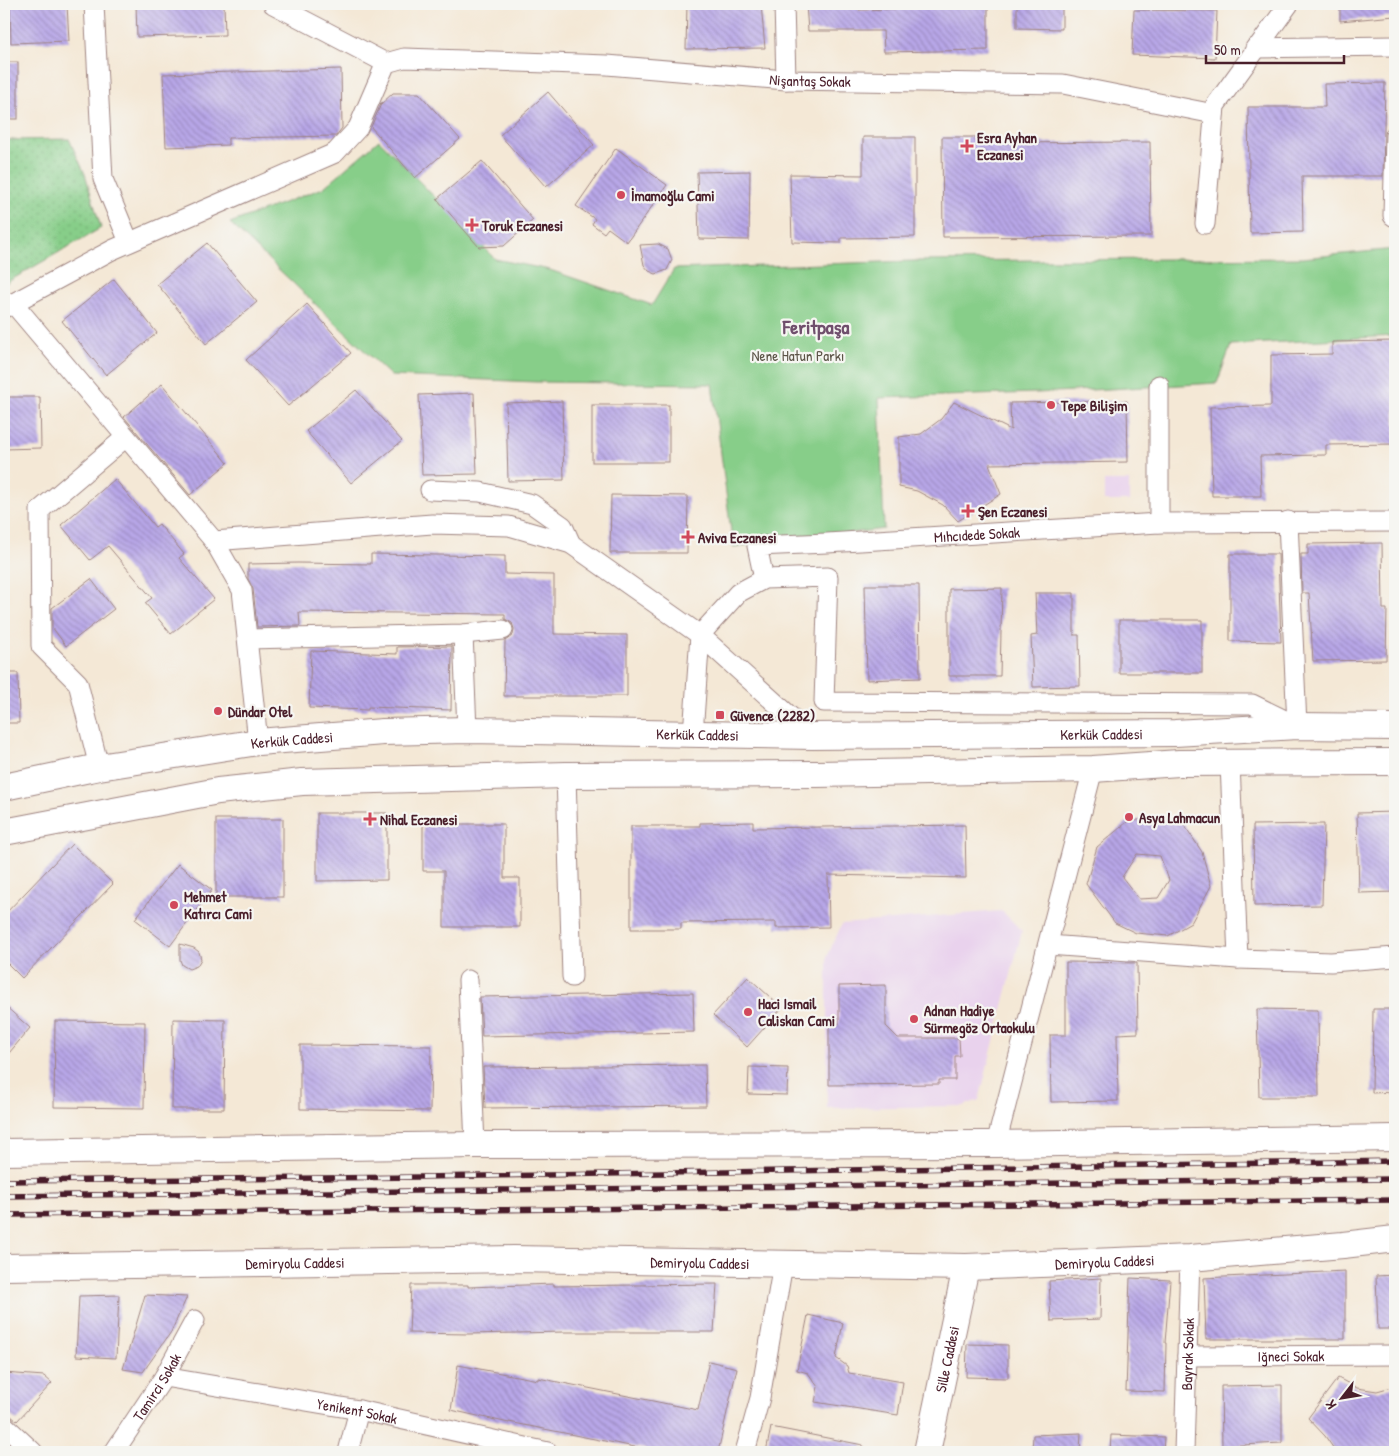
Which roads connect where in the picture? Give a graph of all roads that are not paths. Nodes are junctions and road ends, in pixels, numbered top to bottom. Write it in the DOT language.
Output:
graph roads {
  1 [pos="94,4"];
  2 [pos="273,4"];
  3 [pos="784,4"];
  4 [pos="1289,4"];
  5 [pos="1395,46"];
  6 [pos="1255,48"];
  7 [pos="386,63"];
  8 [pos="786,80"];
  9 [pos="1214,114"];
  10 [pos="1395,135"];
  11 [pos="1393,216"];
  12 [pos="1205,224"];
  13 [pos="129,242"];
  14 [pos="8,306"];
  15 [pos="1159,386"];
  16 [pos="126,437"];
  17 [pos="430,490"];
  18 [pos="1288,521"];
  19 [pos="1395,522"];
  20 [pos="1160,523"];
  21 [pos="214,541"];
  22 [pos="571,544"];
  23 [pos="764,579"];
  24 [pos="503,630"];
  25 [pos="463,634"];
  26 [pos="700,635"];
  27 [pos="248,639"];
  28 [pos="1297,726"];
  29 [pos="1395,727"];
  30 [pos="467,730"];
  31 [pos="694,734"];
  32 [pos="812,736"];
  33 [pos="258,742"];
  34 [pos="1395,762"];
  35 [pos="1230,764"];
  36 [pos="99,768"];
  37 [pos="1093,769"];
  38 [pos="566,776"];
  39 [pos="4,787"];
  40 [pos="4,832"];
  41 [pos="1048,945"];
  42 [pos="1395,956"];
  43 [pos="1238,959"];
  44 [pos="572,977"];
  45 [pos="468,980"];
  46 [pos="1395,1138"];
  47 [pos="996,1144"];
  48 [pos="475,1145"];
  49 [pos="4,1152"];
  50 [pos="1395,1239"];
  51 [pos="1190,1258"];
  52 [pos="783,1264"];
  53 [pos="4,1267"];
  54 [pos="966,1267"];
  55 [pos="195,1320"];
  56 [pos="1395,1355"];
  57 [pos="1187,1356"];
  58 [pos="164,1377"];
  59 [pos="359,1410"];
  60 [pos="4,1425"];
  61 [pos="34,1452"];
  62 [pos="114,1452"];
  63 [pos="348,1452"];
  64 [pos="548,1452"];
  65 [pos="746,1452"];
  66 [pos="927,1452"];
  67 [pos="1184,1452"];
  1 -- 13 [label="street"];
  2 -- 7 [label="street"];
  3 -- 8 [label="street"];
  4 -- 6 [label="street"];
  5 -- 6 [label="street"];
  6 -- 9 [label="street"];
  7 -- 8 [label="street, Nişantaş Sokak"];
  7 -- 13 [label="street"];
  8 -- 9 [label="street, Nişantaş Sokak"];
  9 -- 12 [label="street"];
  10 -- 11 [label="street"];
  13 -- 14 [label="street"];
  14 -- 16 [label="street"];
  15 -- 20 [label="street"];
  16 -- 21 [label="street"];
  16 -- 36 [label="street"];
  17 -- 22 [label="street"];
  18 -- 19 [label="street, Mıhcıdede Sokak"];
  18 -- 20 [label="street, Mıhcıdede Sokak"];
  18 -- 28 [label="street"];
  20 -- 23 [label="street, Mıhcıdede Sokak"];
  21 -- 22 [label="street"];
  21 -- 27 [label="street"];
  22 -- 26 [label="street"];
  23 -- 26 [label="street"];
  23 -- 28 [label="street"];
  24 -- 25 [label="street"];
  25 -- 27 [label="street"];
  25 -- 30 [label="street"];
  26 -- 31 [label="street"];
  26 -- 32 [label="street"];
  27 -- 33 [label="street"];
  28 -- 29 [label="street, Kerkük Caddesi"];
  28 -- 32 [label="street, Kerkük Caddesi"];
  30 -- 31 [label="street, Kerkük Caddesi"];
  30 -- 33 [label="street, Kerkük Caddesi"];
  31 -- 32 [label="street, Kerkük Caddesi"];
  33 -- 36 [label="street, Kerkük Caddesi"];
  34 -- 35 [label="street"];
  35 -- 37 [label="street"];
  35 -- 43 [label="street"];
  36 -- 39 [label="street, Kerkük Caddesi"];
  37 -- 38 [label="street"];
  37 -- 41 [label="street"];
  38 -- 40 [label="street"];
  38 -- 44 [label="street"];
  41 -- 43 [label="street"];
  41 -- 47 [label="street"];
  42 -- 43 [label="street"];
  45 -- 48 [label="street"];
  46 -- 47 [label="street"];
  47 -- 48 [label="street"];
  48 -- 49 [label="street"];
  50 -- 51 [label="street, Demiryolu Caddesi"];
  51 -- 54 [label="street, Demiryolu Caddesi"];
  51 -- 57 [label="street, Bayrak Sokak"];
  52 -- 53 [label="street, Demiryolu Caddesi"];
  52 -- 54 [label="street, Demiryolu Caddesi"];
  52 -- 65 [label="street"];
  54 -- 66 [label="street, Sille Caddesi"];
  55 -- 58 [label="street, Tamirci Sokak"];
  56 -- 57 [label="street, Iğneci Sokak"];
  57 -- 67 [label="street, Bayrak Sokak"];
  58 -- 59 [label="street, Yenikent Sokak"];
  58 -- 62 [label="street, Tamirci Sokak"];
  59 -- 63 [label="street"];
  59 -- 64 [label="street, Yenikent Sokak"];
  60 -- 61 [label="street"];
}
